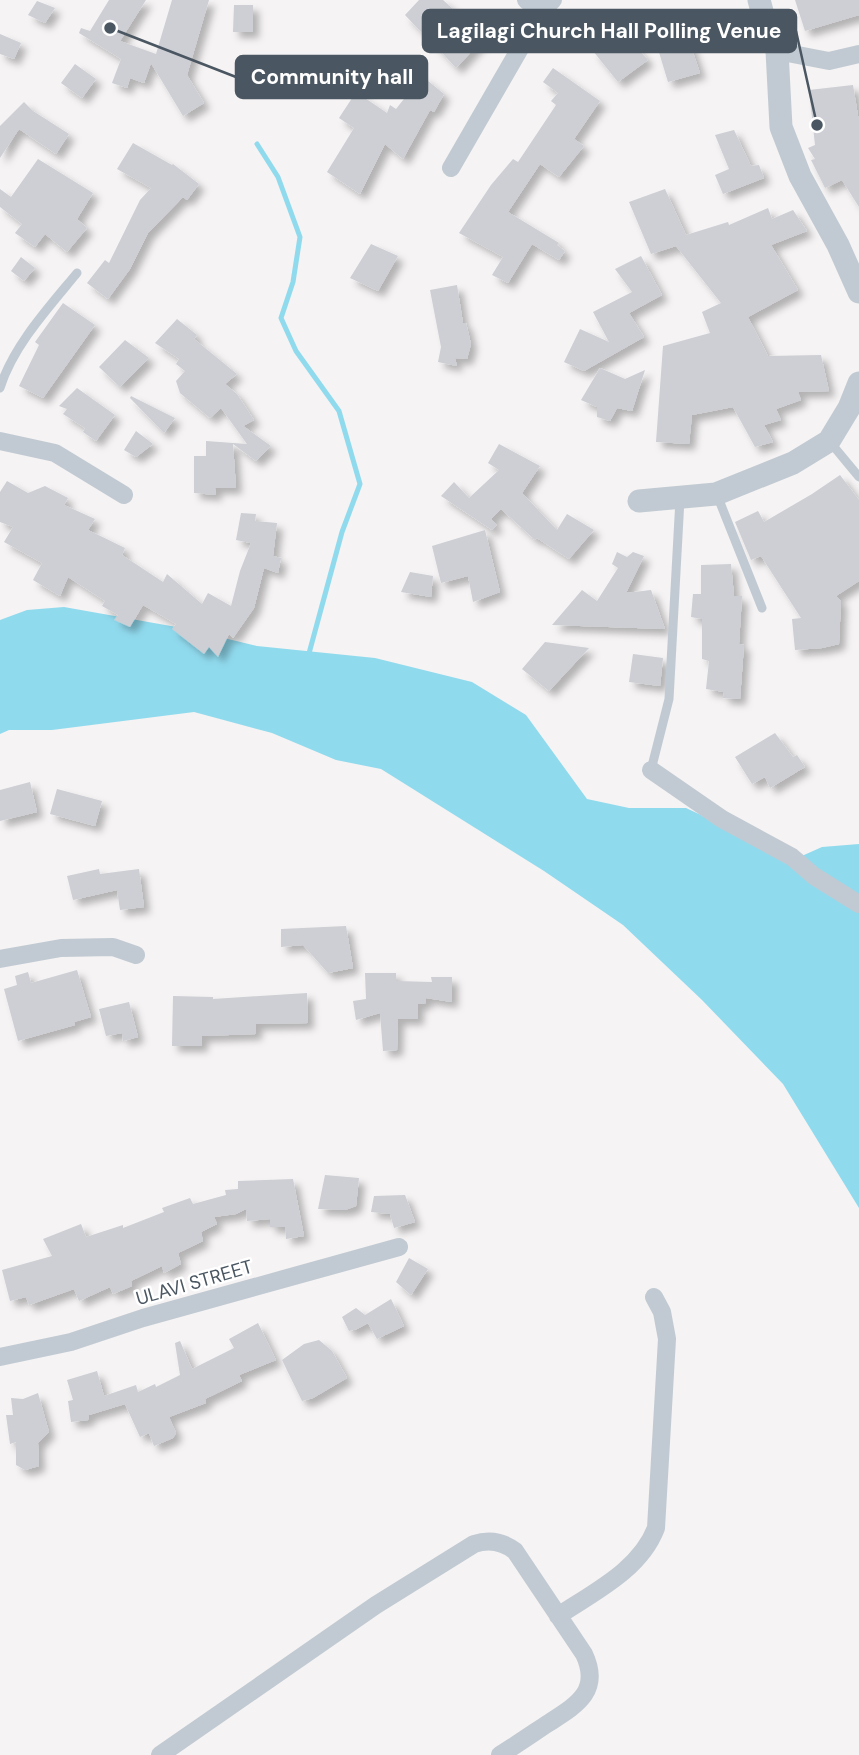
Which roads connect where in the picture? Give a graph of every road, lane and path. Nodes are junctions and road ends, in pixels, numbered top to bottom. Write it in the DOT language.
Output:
graph roads {
  1 [pos="526,0"];
  2 [pos="759,0"];
  3 [pos="547,6"];
  4 [pos="777,51"];
  5 [pos="859,54"];
  6 [pos="451,168"];
  7 [pos="77,273"];
  8 [pos="859,292"];
  9 [pos="859,383"];
  10 [pos="0,388"];
  11 [pos="829,440"];
  12 [pos="0,441"];
  13 [pos="859,477"];
  14 [pos="716,494"];
  15 [pos="124,495"];
  16 [pos="680,497"];
  17 [pos="639,501"];
  18 [pos="762,608"];
  19 [pos="651,770"];
  20 [pos="859,904"];
  21 [pos="136,955"];
  22 [pos="0,959"];
  23 [pos="399,1247"];
  24 [pos="654,1297"];
  25 [pos="0,1357"];
  26 [pos="558,1616"];
  27 [pos="160,1755"];
  28 [pos="500,1755"];
  1 -- 3 [label="street"];
  2 -- 4 [label="street"];
  3 -- 6 [label="street"];
  4 -- 5 [label="street"];
  4 -- 8 [label="street"];
  7 -- 10 [label="lane"];
  9 -- 11 [label="street"];
  11 -- 13 [label="lane"];
  11 -- 14 [label="street"];
  12 -- 15 [label="street"];
  14 -- 16 [label="street"];
  14 -- 18 [label="lane"];
  16 -- 17 [label="street"];
  16 -- 19 [label="lane"];
  19 -- 20 [label="street"];
  21 -- 22 [label="street"];
  23 -- 25 [label="street, ULAVI STREET"];
  24 -- 26 [label="street"];
  26 -- 27 [label="street"];
  26 -- 28 [label="street"];
}
